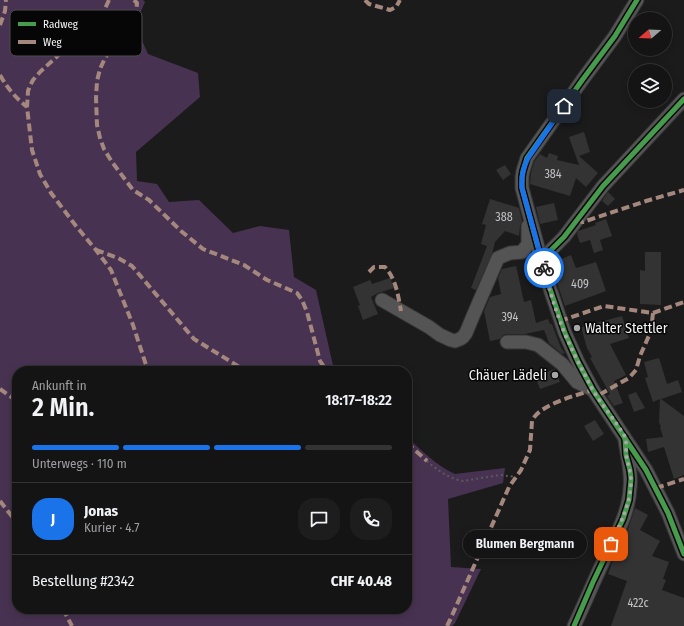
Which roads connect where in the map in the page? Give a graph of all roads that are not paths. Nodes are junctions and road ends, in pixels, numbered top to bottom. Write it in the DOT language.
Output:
graph roads {
  1 [pos="637,0"];
  2 [pos="684,99"];
  3 [pos="530,217"];
  4 [pos="542,259"];
  5 [pos="382,300"];
  6 [pos="507,342"];
  7 [pos="593,390"];
  8 [pos="625,437"];
  9 [pos="684,554"];
  10 [pos="574,626"];
  1 -- 3 [label="street"];
  2 -- 4 [label="street"];
  3 -- 4 [label="street"];
  3 -- 5 [label="street"];
  4 -- 7 [label="street"];
  6 -- 7 [label="street"];
  7 -- 8 [label="street"];
  8 -- 9 [label="street"];
  8 -- 10 [label="street"];
}
